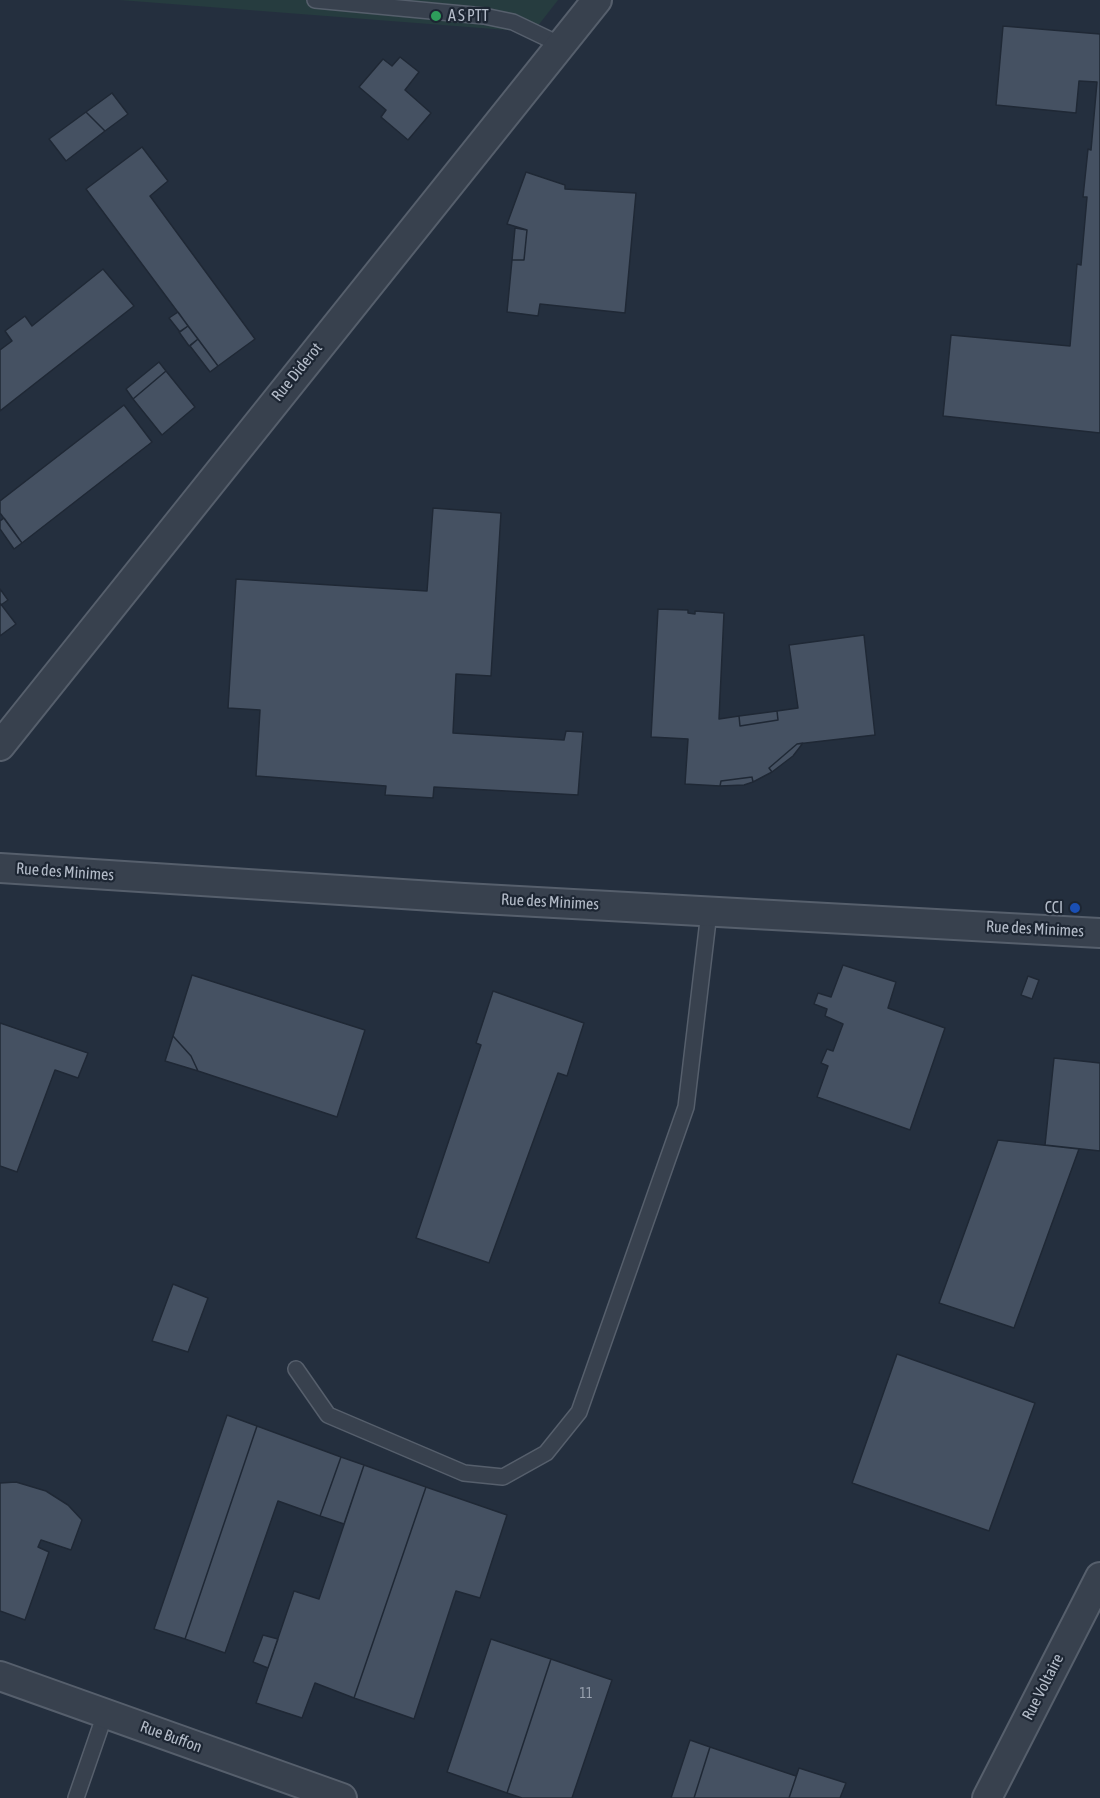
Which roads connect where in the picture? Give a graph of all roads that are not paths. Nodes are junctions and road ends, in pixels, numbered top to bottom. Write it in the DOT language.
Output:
graph roads {
  1 [pos="315,0"];
  2 [pos="597,0"];
  3 [pos="561,45"];
  4 [pos="0,746"];
  5 [pos="0,868"];
  6 [pos="709,912"];
  7 [pos="1100,933"];
  8 [pos="296,1369"];
  9 [pos="1100,1577"];
  10 [pos="0,1676"];
  11 [pos="105,1714"];
  12 [pos="76,1798"];
  13 [pos="342,1798"];
  14 [pos="987,1798"];
  1 -- 3 [label="lane"];
  2 -- 3 [label="street, Rue Diderot"];
  3 -- 4 [label="street, Rue Diderot"];
  5 -- 6 [label="street, Rue des Minimes"];
  6 -- 7 [label="street, Rue des Minimes"];
  6 -- 8 [label="lane"];
  9 -- 14 [label="street, Rue Voltaire"];
  10 -- 11 [label="street, Rue Buffon"];
  11 -- 12 [label="lane"];
  11 -- 13 [label="street, Rue Buffon"];
}
